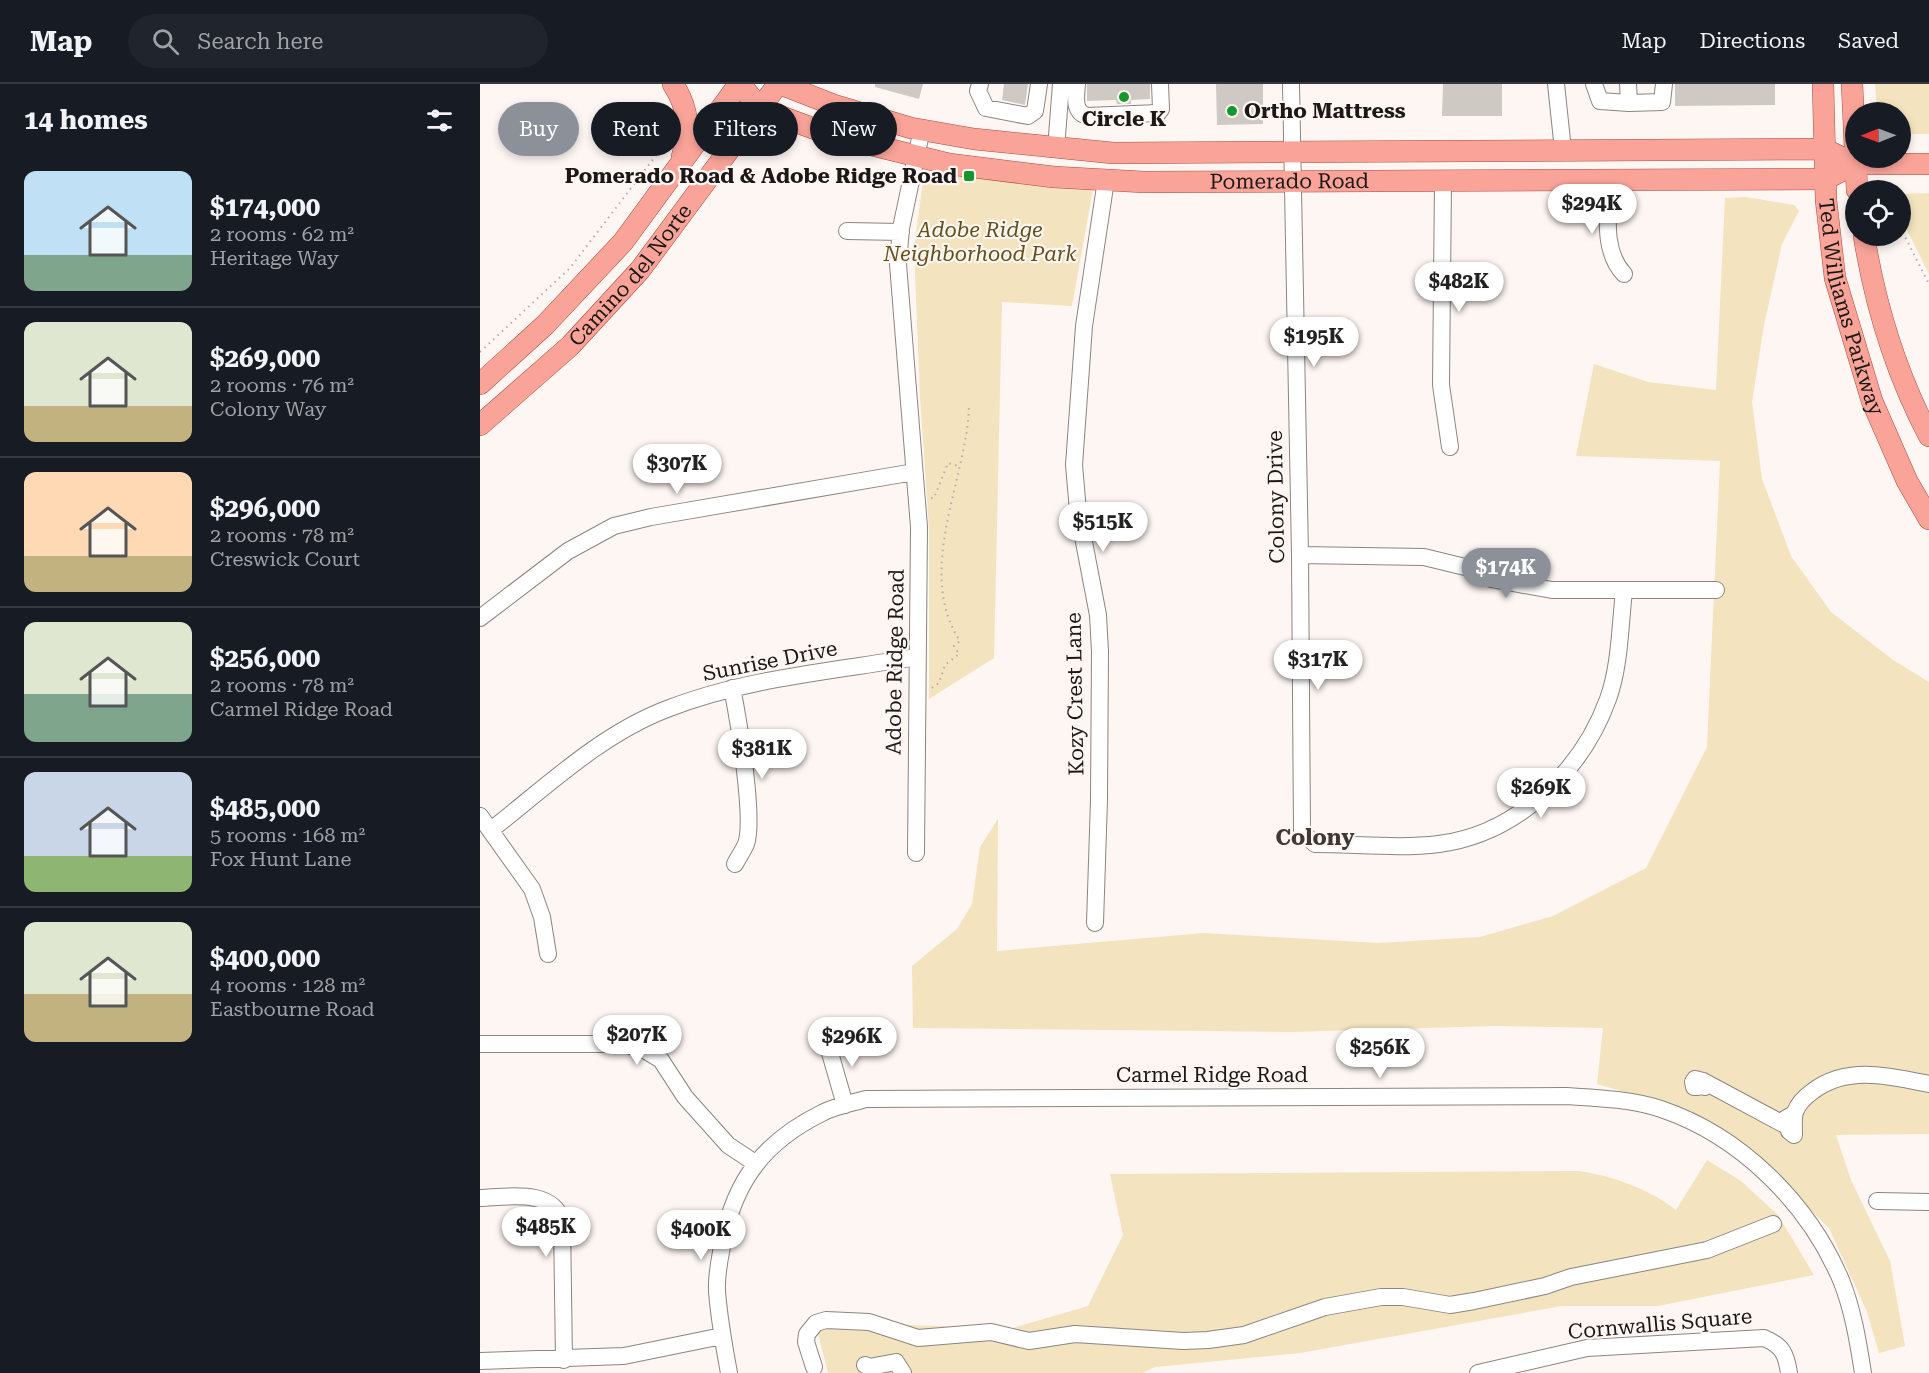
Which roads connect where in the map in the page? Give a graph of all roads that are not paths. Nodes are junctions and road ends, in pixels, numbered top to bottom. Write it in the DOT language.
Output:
graph roads {
  1 [pos="673,84"];
  2 [pos="740,84"];
  3 [pos="779,84"];
  4 [pos="1039,84"];
  5 [pos="1061,84"];
  6 [pos="1077,84"];
  7 [pos="1160,84"];
  8 [pos="1291,84"];
  9 [pos="1556,84"];
  10 [pos="1594,84"];
  11 [pos="1629,84"];
  12 [pos="1664,84"];
  13 [pos="1823,84"];
  14 [pos="1852,84"];
  15 [pos="979,88"];
  16 [pos="756,102"];
  17 [pos="766,102"];
  18 [pos="1853,102"];
  19 [pos="1629,103"];
  20 [pos="798,122"];
  21 [pos="922,129"];
  22 [pos="1056,149"];
  23 [pos="1824,149"];
  24 [pos="1563,150"];
  25 [pos="1292,154"];
  26 [pos="916,155"];
  27 [pos="725,156"];
  28 [pos="1845,159"];
  29 [pos="680,163"];
  30 [pos="1911,164"];
  31 [pos="1929,164"];
  32 [pos="1847,168"];
  33 [pos="1609,178"];
  34 [pos="1826,179"];
  35 [pos="1106,180"];
  36 [pos="1293,181"];
  37 [pos="1443,181"];
  38 [pos="847,231"];
  39 [pos="901,232"];
  40 [pos="1866,246"];
  41 [pos="1624,274"];
  42 [pos="480,384"];
  43 [pos="480,425"];
  44 [pos="1929,436"];
  45 [pos="1450,447"];
  46 [pos="914,472"];
  47 [pos="1929,519"];
  48 [pos="1300,555"];
  49 [pos="1716,590"];
  50 [pos="1624,591"];
  51 [pos="480,618"];
  52 [pos="917,657"];
  53 [pos="732,688"];
  54 [pos="480,816"];
  55 [pos="491,831"];
  56 [pos="916,853"];
  57 [pos="735,864"];
  58 [pos="1095,923"];
  59 [pos="548,954"];
  60 [pos="826,1039"];
  61 [pos="480,1044"];
  62 [pos="1929,1084"];
  63 [pos="1705,1087"];
  64 [pos="845,1105"];
  65 [pos="755,1163"];
  66 [pos="480,1198"];
  67 [pos="1877,1201"];
  68 [pos="1929,1202"];
  69 [pos="1773,1224"];
  70 [pos="722,1336"];
  71 [pos="480,1360"];
  72 [pos="564,1360"];
  73 [pos="865,1365"];
  74 [pos="814,1367"];
  75 [pos="729,1373"];
  76 [pos="903,1373"];
  77 [pos="1478,1373"];
  78 [pos="1790,1373"];
  79 [pos="1863,1373"];
  1 -- 29 [label="main road"];
  2 -- 16 [label="main road, Pomerado Road"];
  2 -- 29 [label="main road, Camino del Norte"];
  3 -- 17 [label="main road, Camino del Norte"];
  3 -- 21 [label="main road, Pomerado Road"];
  4 -- 15 [label="street"];
  5 -- 22 [label="street"];
  6 -- 7 [label="street"];
  8 -- 25 [label="street, Colony Drive"];
  9 -- 24 [label="street"];
  10 -- 19 [label="street"];
  11 -- 19 [label="street"];
  12 -- 19 [label="street"];
  13 -- 23 [label="main road, Ted Williams Parkway"];
  14 -- 18 [label="main road, Ted Williams Parkway"];
  20 -- 26 [label="main road, Pomerado Road"];
  21 -- 22 [label="main road, Pomerado Road"];
  21 -- 26 [label="street, Adobe Ridge Road"];
  22 -- 25 [label="main road, Pomerado Road"];
  23 -- 24 [label="main road, Pomerado Road"];
  23 -- 28 [label="main road, Pomerado Road"];
  23 -- 34 [label="main road, Ted Williams Parkway"];
  24 -- 25 [label="main road, Pomerado Road"];
  25 -- 36 [label="street, Colony Drive"];
  26 -- 35 [label="main road, Pomerado Road"];
  26 -- 39 [label="street, Adobe Ridge Road"];
  27 -- 43 [label="main road, Camino del Norte"];
  29 -- 42 [label="main road, Camino del Norte"];
  30 -- 31 [label="main road, Pomerado Road"];
  32 -- 34 [label="main road, Pomerado Road"];
  33 -- 34 [label="main road, Pomerado Road"];
  33 -- 37 [label="main road, Pomerado Road"];
  33 -- 41 [label="street"];
  34 -- 47 [label="main road, Ted Williams Parkway"];
  35 -- 36 [label="main road, Pomerado Road"];
  35 -- 58 [label="street, Kozy Crest Lane"];
  36 -- 37 [label="main road, Pomerado Road"];
  36 -- 48 [label="street, Colony Drive"];
  37 -- 45 [label="street"];
  38 -- 39 [label="street"];
  39 -- 46 [label="street, Adobe Ridge Road"];
  40 -- 44 [label="main road, Ted Williams Parkway"];
  46 -- 51 [label="street"];
  46 -- 52 [label="street, Adobe Ridge Road"];
  48 -- 50 [label="street"];
  48 -- 50 [label="street, Colony Drive"];
  49 -- 50 [label="street"];
  52 -- 53 [label="street, Sunrise Drive"];
  52 -- 56 [label="street, Adobe Ridge Road"];
  53 -- 55 [label="street, Sunrise Drive"];
  53 -- 57 [label="street"];
  54 -- 55 [label="street"];
  55 -- 59 [label="street"];
  60 -- 64 [label="street"];
  61 -- 65 [label="street"];
  62 -- 63 [label="street"];
  64 -- 65 [label="street, Carmel Ridge Road"];
  64 -- 79 [label="street, Carmel Ridge Road"];
  65 -- 70 [label="street, Carmel Ridge Road"];
  66 -- 72 [label="street"];
  67 -- 68 [label="street"];
  69 -- 74 [label="street"];
  70 -- 72 [label="street"];
  70 -- 75 [label="street, Carmel Ridge Road"];
  71 -- 72 [label="street"];
  73 -- 76 [label="street"];
  77 -- 78 [label="street, Cornwallis Square"];
}
